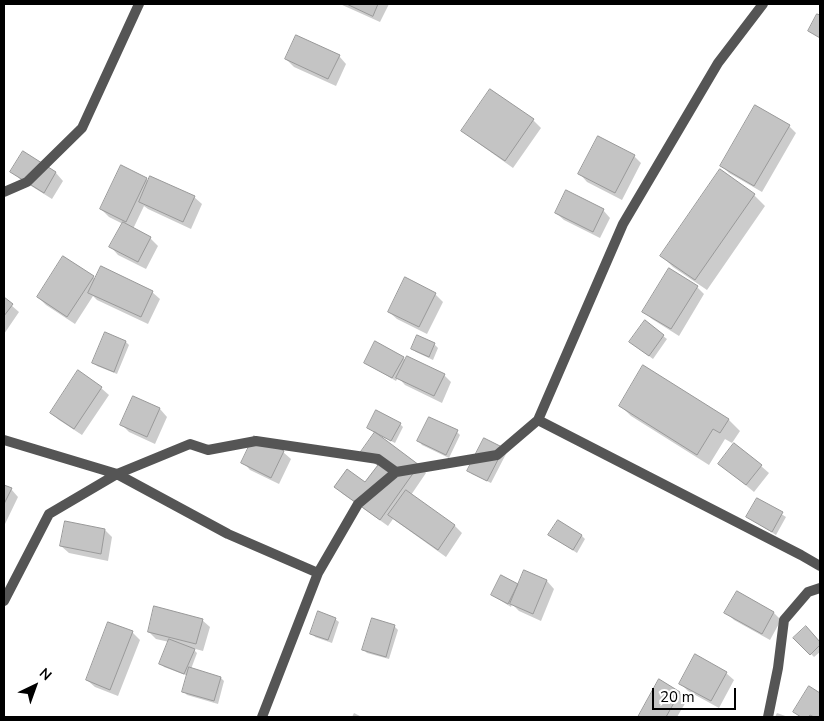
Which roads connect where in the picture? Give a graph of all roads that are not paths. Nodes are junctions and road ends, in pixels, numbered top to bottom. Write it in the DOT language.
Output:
graph roads {
  1 [pos="139,4"];
  2 [pos="763,4"];
  3 [pos="4,192"];
  4 [pos="538,420"];
  5 [pos="4,440"];
  6 [pos="396,472"];
  7 [pos="117,474"];
  8 [pos="820,566"];
  9 [pos="318,573"];
  10 [pos="820,588"];
  11 [pos="4,601"];
  12 [pos="262,717"];
  13 [pos="768,717"];
  1 -- 3 [label="street"];
  2 -- 4 [label="street"];
  4 -- 6 [label="street"];
  4 -- 8 [label="street"];
  5 -- 7 [label="street"];
  6 -- 7 [label="street"];
  6 -- 9 [label="street"];
  7 -- 9 [label="street"];
  7 -- 11 [label="street"];
  9 -- 12 [label="street"];
  10 -- 13 [label="street"];
}
